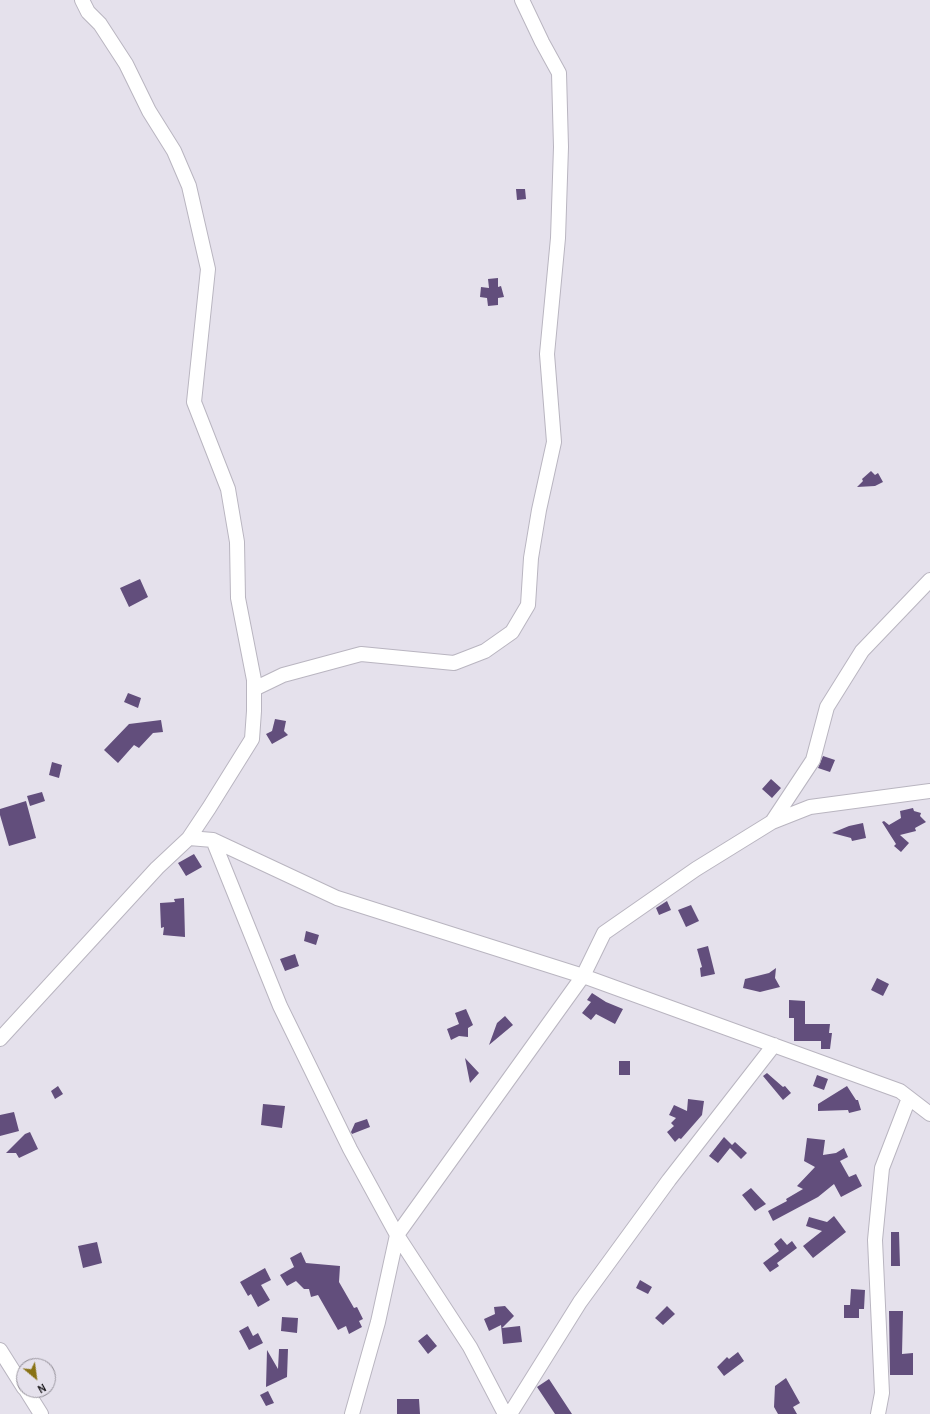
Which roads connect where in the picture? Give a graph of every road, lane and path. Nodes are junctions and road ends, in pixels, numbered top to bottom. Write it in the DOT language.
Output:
graph roads {
  1 [pos="82,0"];
  2 [pos="522,0"];
  3 [pos="930,580"];
  4 [pos="254,690"];
  5 [pos="930,791"];
  6 [pos="772,822"];
  7 [pos="189,838"];
  8 [pos="213,840"];
  9 [pos="583,976"];
  10 [pos="0,1039"];
  11 [pos="774,1046"];
  12 [pos="909,1098"];
  13 [pos="930,1114"];
  14 [pos="397,1236"];
  15 [pos="0,1350"];
  16 [pos="16,1375"];
  17 [pos="31,1398"];
  18 [pos="41,1414"];
  19 [pos="352,1414"];
  20 [pos="505,1414"];
  21 [pos="510,1414"];
  22 [pos="878,1414"];
  1 -- 4 [label="street"];
  2 -- 4 [label="street"];
  3 -- 6 [label="street"];
  4 -- 7 [label="street"];
  5 -- 6 [label="street"];
  6 -- 9 [label="street"];
  7 -- 8 [label="street"];
  7 -- 10 [label="street"];
  8 -- 9 [label="street"];
  8 -- 14 [label="street"];
  9 -- 11 [label="street"];
  9 -- 14 [label="street"];
  11 -- 12 [label="street"];
  11 -- 21 [label="street"];
  12 -- 13 [label="street"];
  12 -- 22 [label="street"];
  14 -- 19 [label="street"];
  14 -- 20 [label="street"];
  15 -- 16 [label="street"];
  17 -- 18 [label="street"];
}
